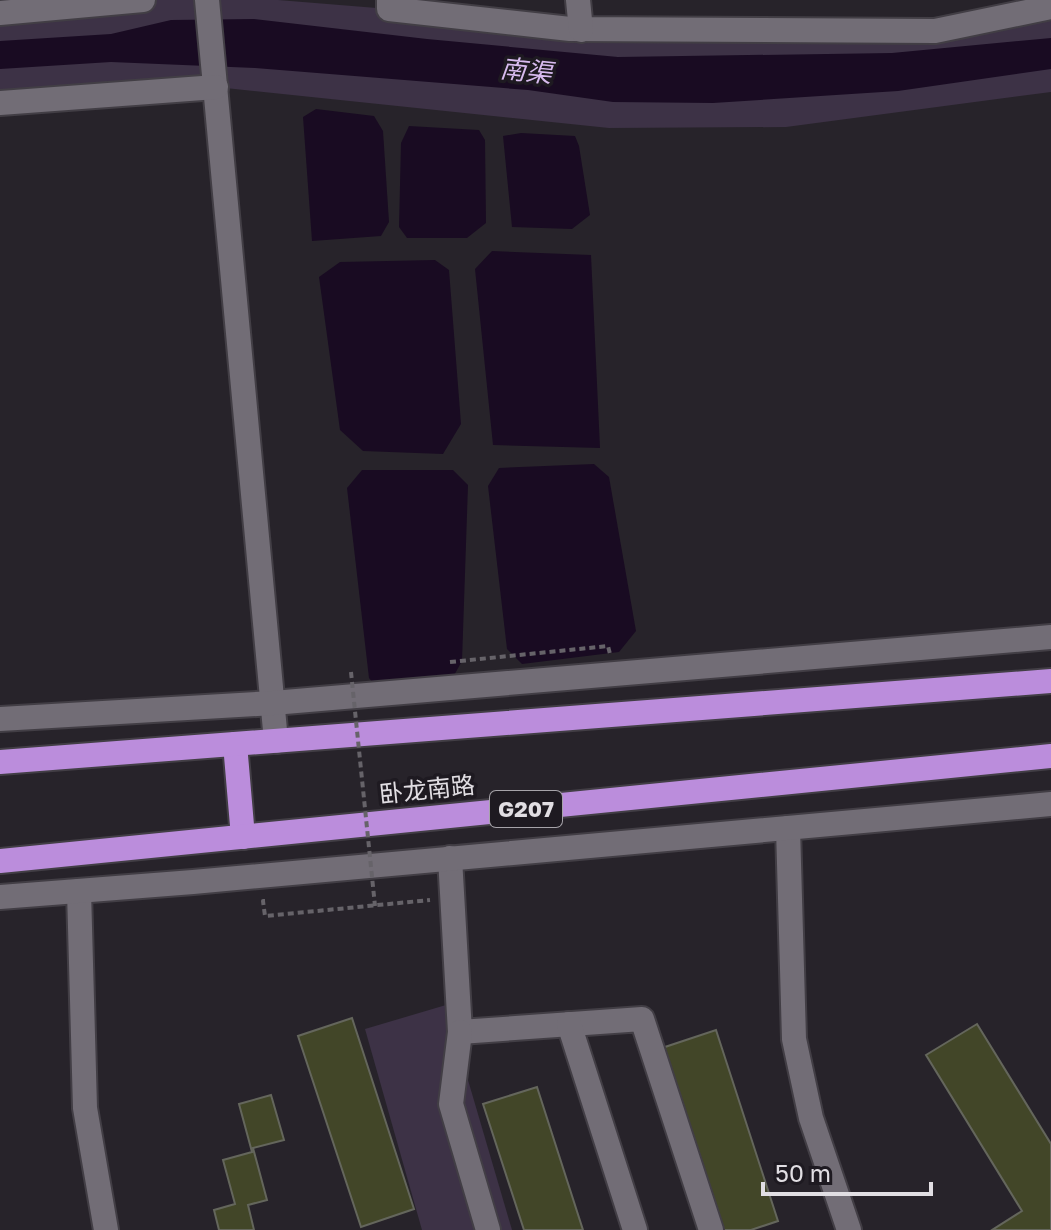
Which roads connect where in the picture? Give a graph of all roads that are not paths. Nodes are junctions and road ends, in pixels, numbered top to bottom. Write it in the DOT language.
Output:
graph roads {
  1 [pos="143,0"];
  2 [pos="207,0"];
  3 [pos="389,0"];
  4 [pos="578,0"];
  5 [pos="1051,7"];
  6 [pos="0,13"];
  7 [pos="581,30"];
  8 [pos="216,87"];
  9 [pos="0,103"];
  10 [pos="1051,637"];
  11 [pos="1051,681"];
  12 [pos="273,703"];
  13 [pos="0,719"];
  14 [pos="276,741"];
  15 [pos="235,744"];
  16 [pos="1051,756"];
  17 [pos="0,762"];
  18 [pos="1051,804"];
  19 [pos="788,828"];
  20 [pos="243,837"];
  21 [pos="450,858"];
  22 [pos="0,861"];
  23 [pos="79,891"];
  24 [pos="0,897"];
  25 [pos="569,1024"];
  26 [pos="460,1032"];
  27 [pos="106,1230"];
  28 [pos="488,1230"];
  29 [pos="635,1230"];
  30 [pos="711,1230"];
  31 [pos="849,1230"];
  1 -- 6 [label="street"];
  2 -- 8 [label="street"];
  3 -- 7 [label="street"];
  4 -- 7 [label="street"];
  5 -- 7 [label="street"];
  8 -- 9 [label="street"];
  8 -- 12 [label="street"];
  10 -- 12 [label="street"];
  11 -- 14 [label="highway"];
  12 -- 13 [label="street"];
  12 -- 14 [label="street"];
  14 -- 15 [label="highway"];
  15 -- 17 [label="highway"];
  15 -- 20 [label="highway"];
  16 -- 20 [label="highway, 卧龙南路 / G207"];
  18 -- 19 [label="street"];
  19 -- 21 [label="street"];
  19 -- 31 [label="street"];
  20 -- 22 [label="highway, 卧龙南路 / G207"];
  21 -- 23 [label="street"];
  21 -- 26 [label="street"];
  23 -- 24 [label="street"];
  23 -- 27 [label="street"];
  25 -- 26 [label="street"];
  25 -- 29 [label="street"];
  25 -- 30 [label="street"];
  26 -- 28 [label="street"];
}
